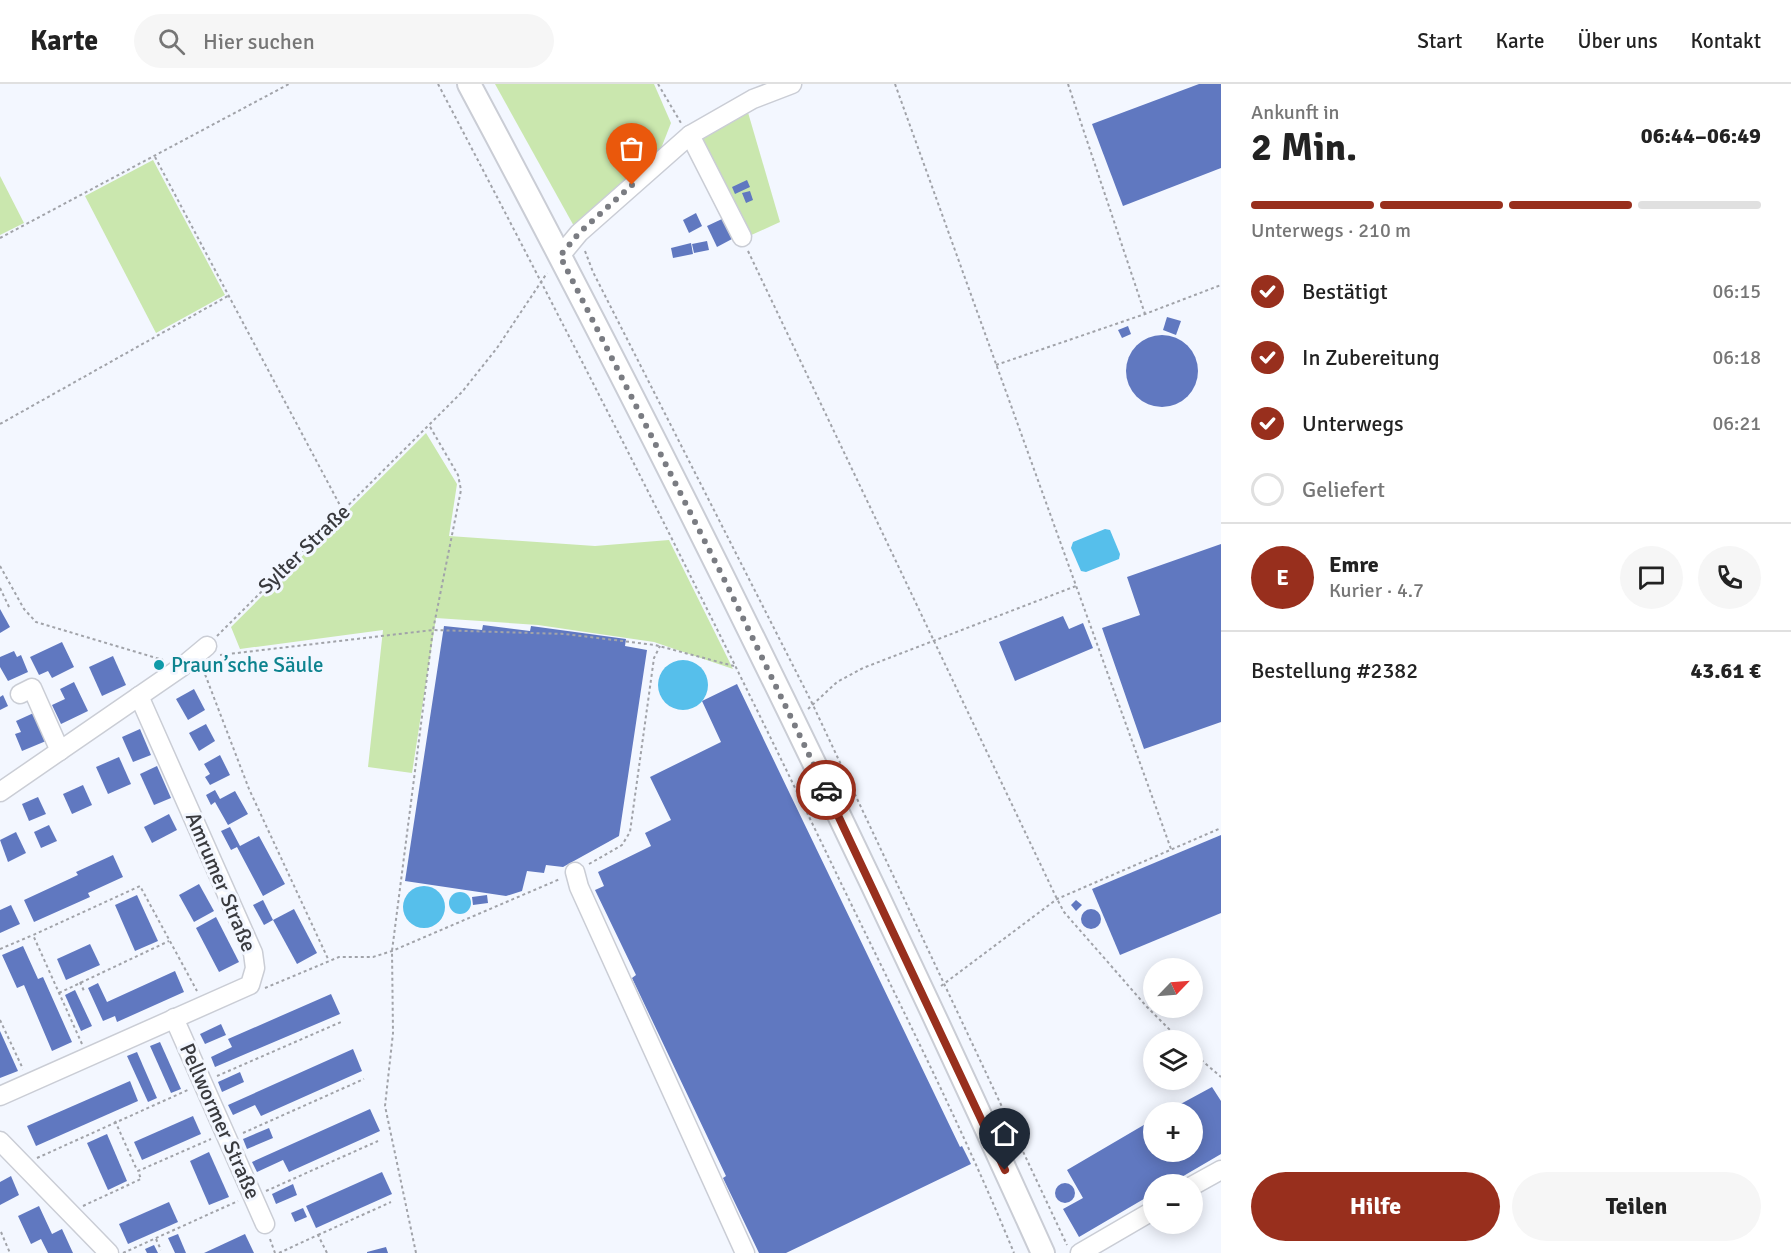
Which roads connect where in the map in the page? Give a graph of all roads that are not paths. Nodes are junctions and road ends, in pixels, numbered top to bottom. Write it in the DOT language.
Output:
graph roads {
  1 [pos="469,84"];
  2 [pos="792,84"];
  3 [pos="690,135"];
  4 [pos="742,237"];
  5 [pos="560,256"];
  6 [pos="207,646"];
  7 [pos="20,694"];
  8 [pos="139,696"];
  9 [pos="60,751"];
  10 [pos="0,792"];
  11 [pos="575,872"];
  12 [pos="174,1017"];
  13 [pos="0,1096"];
  14 [pos="2,1148"];
  15 [pos="1221,1170"];
  16 [pos="1203,1180"];
  17 [pos="1143,1216"];
  18 [pos="265,1224"];
  19 [pos="109,1253"];
  20 [pos="745,1253"];
  21 [pos="1043,1253"];
  22 [pos="1080,1253"];
  1 -- 5 [label="main road"];
  2 -- 3 [label="street"];
  3 -- 4 [label="street"];
  3 -- 5 [label="street"];
  5 -- 21 [label="main road"];
  6 -- 8 [label="street"];
  7 -- 9 [label="street"];
  8 -- 9 [label="street"];
  8 -- 12 [label="street, Amrumer Straße"];
  9 -- 10 [label="street"];
  11 -- 20 [label="street"];
  12 -- 13 [label="street, Amrumer Straße"];
  12 -- 18 [label="street, Pellwormer Straße"];
  14 -- 19 [label="street"];
  15 -- 16 [label="street"];
  17 -- 22 [label="street"];
}
